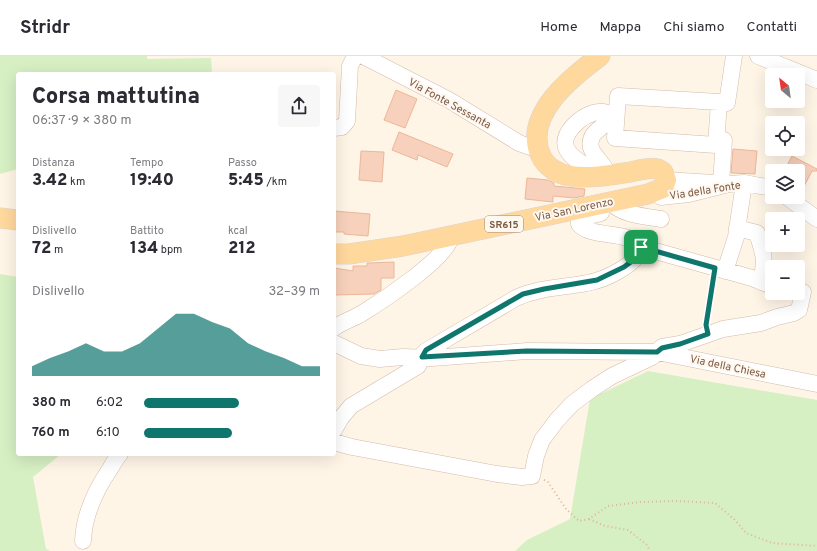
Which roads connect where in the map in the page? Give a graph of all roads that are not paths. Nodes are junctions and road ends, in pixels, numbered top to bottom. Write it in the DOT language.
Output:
graph roads {
  1 [pos="355,56"];
  2 [pos="363,56"];
  3 [pos="600,56"];
  4 [pos="734,56"];
  5 [pos="758,56"];
  6 [pos="817,80"];
  7 [pos="719,102"];
  8 [pos="612,119"];
  9 [pos="336,128"];
  10 [pos="724,140"];
  11 [pos="538,146"];
  12 [pos="603,175"];
  13 [pos="731,184"];
  14 [pos="765,187"];
  15 [pos="663,188"];
  16 [pos="612,203"];
  17 [pos="797,204"];
  18 [pos="0,218"];
  19 [pos="661,219"];
  20 [pos="817,219"];
  21 [pos="16,220"];
  22 [pos="737,228"];
  23 [pos="451,236"];
  24 [pos="641,247"];
  25 [pos="336,254"];
  26 [pos="720,269"];
  27 [pos="765,276"];
  28 [pos="765,284"];
  29 [pos="806,293"];
  30 [pos="336,327"];
  31 [pos="336,344"];
  32 [pos="657,352"];
  33 [pos="422,357"];
  34 [pos="817,384"];
  35 [pos="336,427"];
  36 [pos="336,443"];
  37 [pos="119,456"];
  38 [pos="83,541"];
  1 -- 9 [label="street"];
  2 -- 11 [label="street, Via Fonte Sessanta"];
  3 -- 11 [label="main road"];
  4 -- 7 [label="street"];
  5 -- 6 [label="street"];
  7 -- 8 [label="street"];
  7 -- 8 [label="street"];
  8 -- 12 [label="street"];
  8 -- 12 [label="street"];
  10 -- 13 [label="street"];
  11 -- 12 [label="main road"];
  12 -- 15 [label="main road"];
  13 -- 14 [label="street, Via della Fonte"];
  13 -- 15 [label="street, Via della Fonte"];
  13 -- 22 [label="street"];
  15 -- 16 [label="main road, Via San Lorenzo / SR615"];
  16 -- 19 [label="street"];
  16 -- 23 [label="main road, Via San Lorenzo / SR615"];
  16 -- 24 [label="street"];
  17 -- 20 [label="street"];
  18 -- 21 [label="main road"];
  22 -- 26 [label="street"];
  22 -- 27 [label="street"];
  23 -- 25 [label="main road, Via San Lorenzo / SR615"];
  23 -- 30 [label="street"];
  24 -- 26 [label="street"];
  24 -- 33 [label="street"];
  26 -- 28 [label="street"];
  29 -- 32 [label="street"];
  31 -- 33 [label="street, Via della Chiesa"];
  32 -- 33 [label="street, Via della Chiesa"];
  32 -- 34 [label="street, Via della Chiesa"];
  32 -- 36 [label="street"];
  33 -- 35 [label="street"];
  37 -- 38 [label="street"];
}
